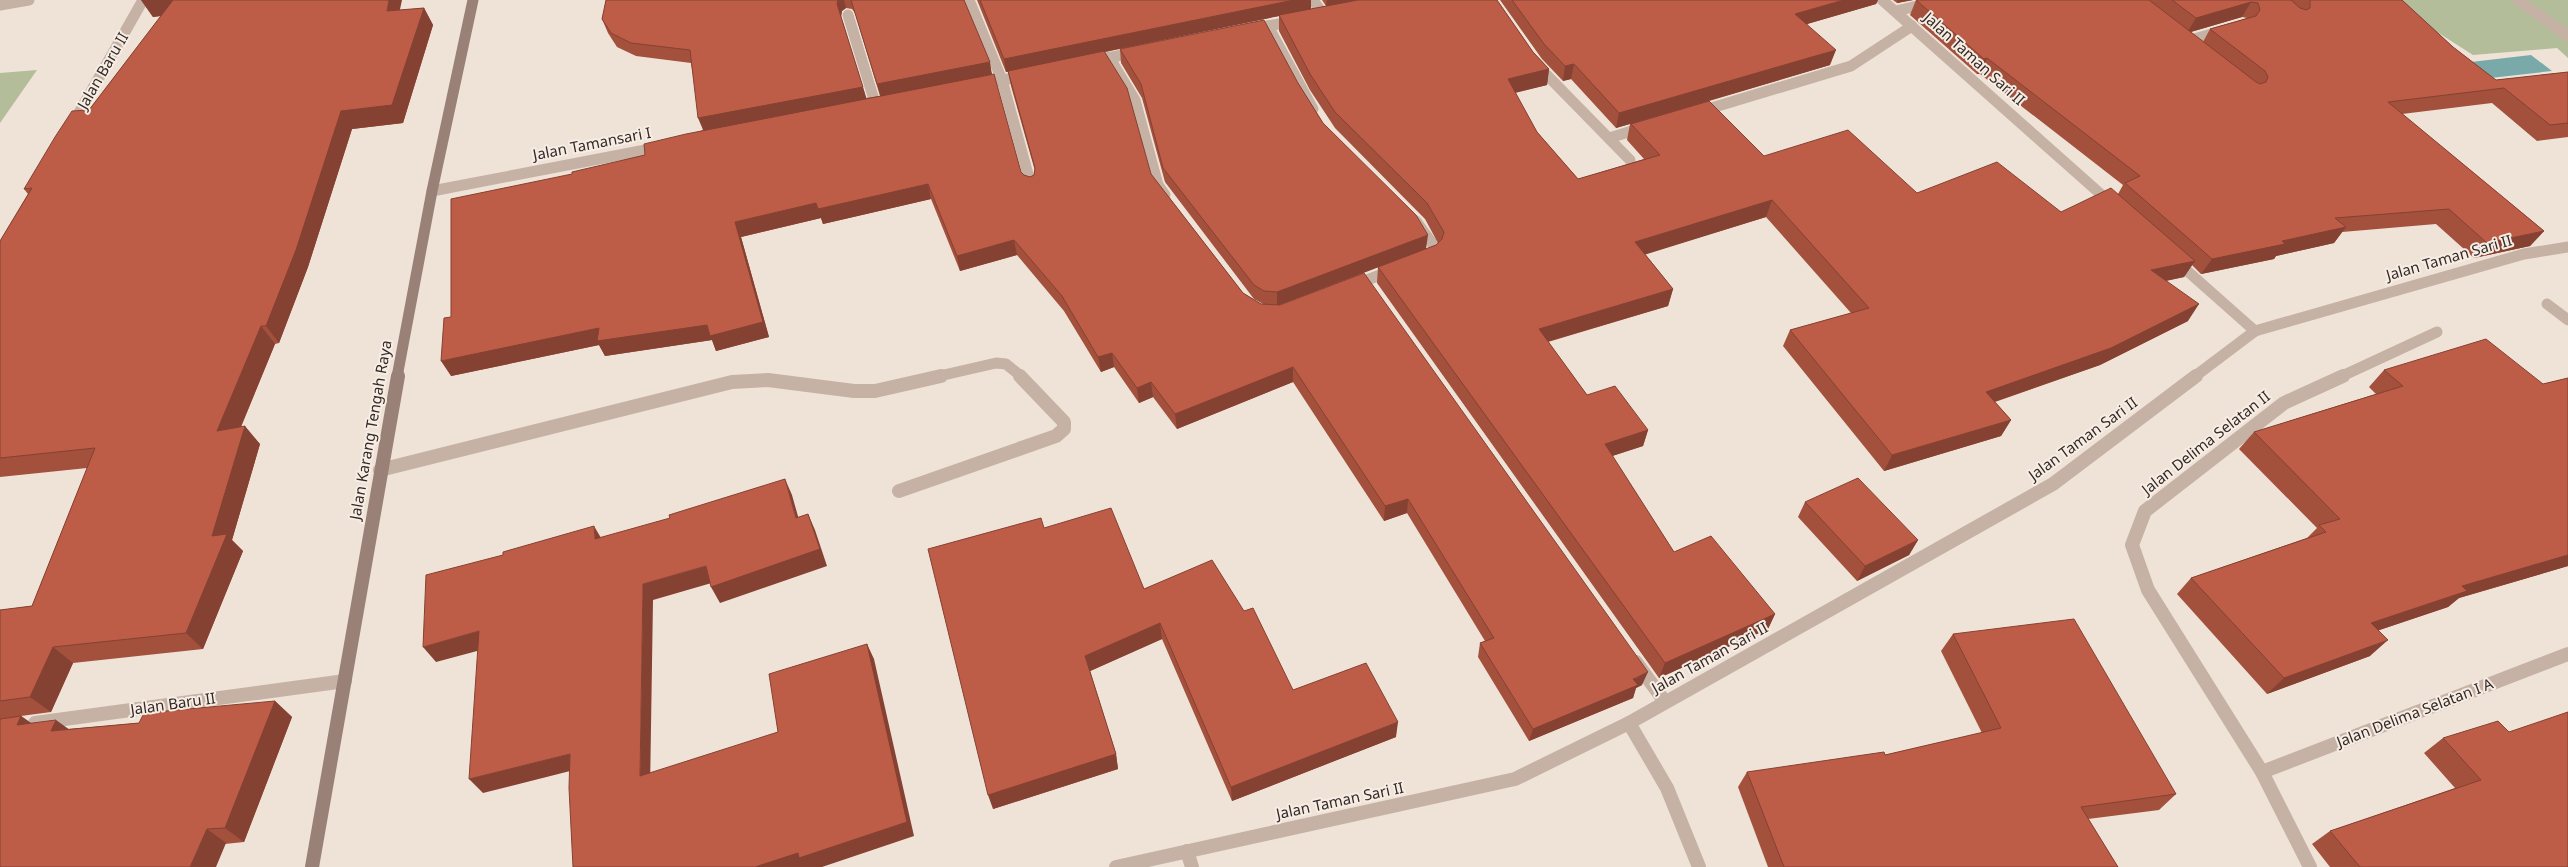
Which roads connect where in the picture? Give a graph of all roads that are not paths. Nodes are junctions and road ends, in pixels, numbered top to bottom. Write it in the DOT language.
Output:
graph roads {
  1 [pos="29,0"];
  2 [pos="143,0"];
  3 [pos="472,0"];
  4 [pos="969,0"];
  5 [pos="1313,0"];
  6 [pos="1882,0"];
  7 [pos="1943,0"];
  8 [pos="2518,0"];
  9 [pos="0,6"];
  10 [pos="1896,11"];
  11 [pos="848,15"];
  12 [pos="1268,26"];
  13 [pos="1912,26"];
  14 [pos="2234,27"];
  15 [pos="1240,31"];
  16 [pos="2568,36"];
  17 [pos="2187,41"];
  18 [pos="1147,50"];
  19 [pos="1531,56"];
  20 [pos="1109,58"];
  21 [pos="1082,63"];
  22 [pos="1038,73"];
  23 [pos="1002,80"];
  24 [pos="973,86"];
  25 [pos="876,106"];
  26 [pos="1692,113"];
  27 [pos="1320,119"];
  28 [pos="1655,124"];
  29 [pos="66,135"];
  30 [pos="1609,138"];
  31 [pos="671,145"];
  32 [pos="1630,160"];
  33 [pos="1031,185"];
  34 [pos="432,191"];
  35 [pos="1170,201"];
  36 [pos="2120,212"];
  37 [pos="1410,216"];
  38 [pos="2568,247"];
  39 [pos="2165,252"];
  40 [pos="1342,289"];
  41 [pos="2547,304"];
  42 [pos="2568,320"];
  43 [pos="2255,331"];
  44 [pos="2437,332"];
  45 [pos="380,470"];
  46 [pos="899,491"];
  47 [pos="1630,653"];
  48 [pos="2568,654"];
  49 [pos="345,681"];
  50 [pos="1665,702"];
  51 [pos="1629,723"];
  52 [pos="20,725"];
  53 [pos="2262,772"];
  54 [pos="1187,851"];
  55 [pos="312,867"];
  56 [pos="1116,867"];
  57 [pos="1192,867"];
  58 [pos="1698,867"];
  59 [pos="2310,867"];
  1 -- 9 [label="street"];
  2 -- 29 [label="street, Jalan Baru II"];
  3 -- 34 [label="main road, Jalan Karang Tengah Raya"];
  4 -- 23 [label="street"];
  5 -- 12 [label="street"];
  6 -- 10 [label="street, Jalan Taman Sari II"];
  7 -- 10 [label="street, Jalan Taman Sari II"];
  8 -- 16 [label="street"];
  10 -- 13 [label="street, Jalan Taman Sari II"];
  11 -- 25 [label="street"];
  12 -- 15 [label="street"];
  12 -- 27 [label="street"];
  13 -- 26 [label="street"];
  13 -- 36 [label="street, Jalan Taman Sari II"];
  14 -- 17 [label="street"];
  18 -- 20 [label="street"];
  19 -- 30 [label="street"];
  20 -- 21 [label="street"];
  20 -- 35 [label="street"];
  22 -- 23 [label="street"];
  23 -- 24 [label="street"];
  23 -- 33 [label="street"];
  28 -- 30 [label="street"];
  30 -- 32 [label="street"];
  31 -- 34 [label="street, Jalan Tamansari I"];
  34 -- 45 [label="main road, Jalan Karang Tengah Raya"];
  37 -- 40 [label="street"];
  38 -- 43 [label="street, Jalan Taman Sari II"];
  39 -- 43 [label="street"];
  41 -- 42 [label="street"];
  43 -- 50 [label="street, Jalan Taman Sari II"];
  44 -- 53 [label="street, Jalan Delima Selatan II"];
  45 -- 46 [label="street"];
  45 -- 49 [label="main road, Jalan Karang Tengah Raya"];
  47 -- 50 [label="street"];
  48 -- 53 [label="street, Jalan Delima Selatan I A"];
  49 -- 52 [label="street, Jalan Baru II"];
  49 -- 55 [label="main road, Jalan Karang Tengah Raya"];
  50 -- 51 [label="street, Jalan Taman Sari II"];
  51 -- 54 [label="street, Jalan Taman Sari II"];
  51 -- 58 [label="street"];
  53 -- 59 [label="street, Jalan Delima Selatan II"];
  54 -- 56 [label="street, Jalan Taman Sari II"];
  54 -- 57 [label="street"];
}
